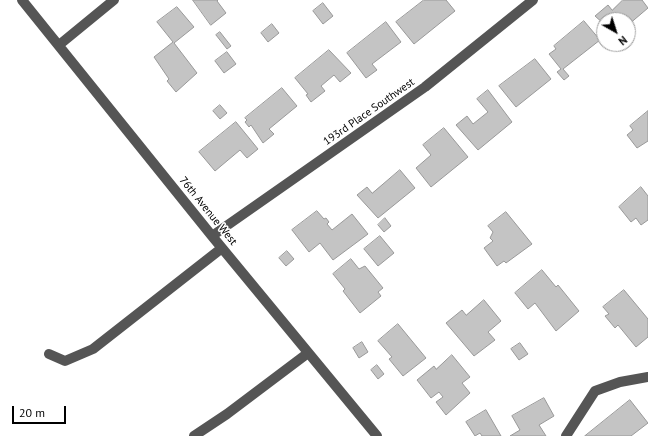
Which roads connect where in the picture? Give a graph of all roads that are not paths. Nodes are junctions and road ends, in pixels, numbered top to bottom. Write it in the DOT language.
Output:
graph roads {
  1 [pos="22,0"];
  2 [pos="114,0"];
  3 [pos="533,0"];
  4 [pos="59,45"];
  5 [pos="212,236"];
  6 [pos="222,248"];
  7 [pos="308,353"];
  8 [pos="49,354"];
  9 [pos="648,377"];
  10 [pos="194,436"];
  11 [pos="377,436"];
  12 [pos="566,436"];
  1 -- 4 [label="street, 76th Avenue West"];
  2 -- 4 [label="street"];
  3 -- 5 [label="street, 193rd Place Southwest"];
  4 -- 5 [label="street, 76th Avenue West"];
  5 -- 6 [label="street, 76th Avenue West"];
  6 -- 7 [label="street, 76th Avenue West"];
  6 -- 8 [label="street"];
  7 -- 10 [label="street"];
  7 -- 11 [label="street, 76th Avenue West"];
  9 -- 12 [label="street"];
}
